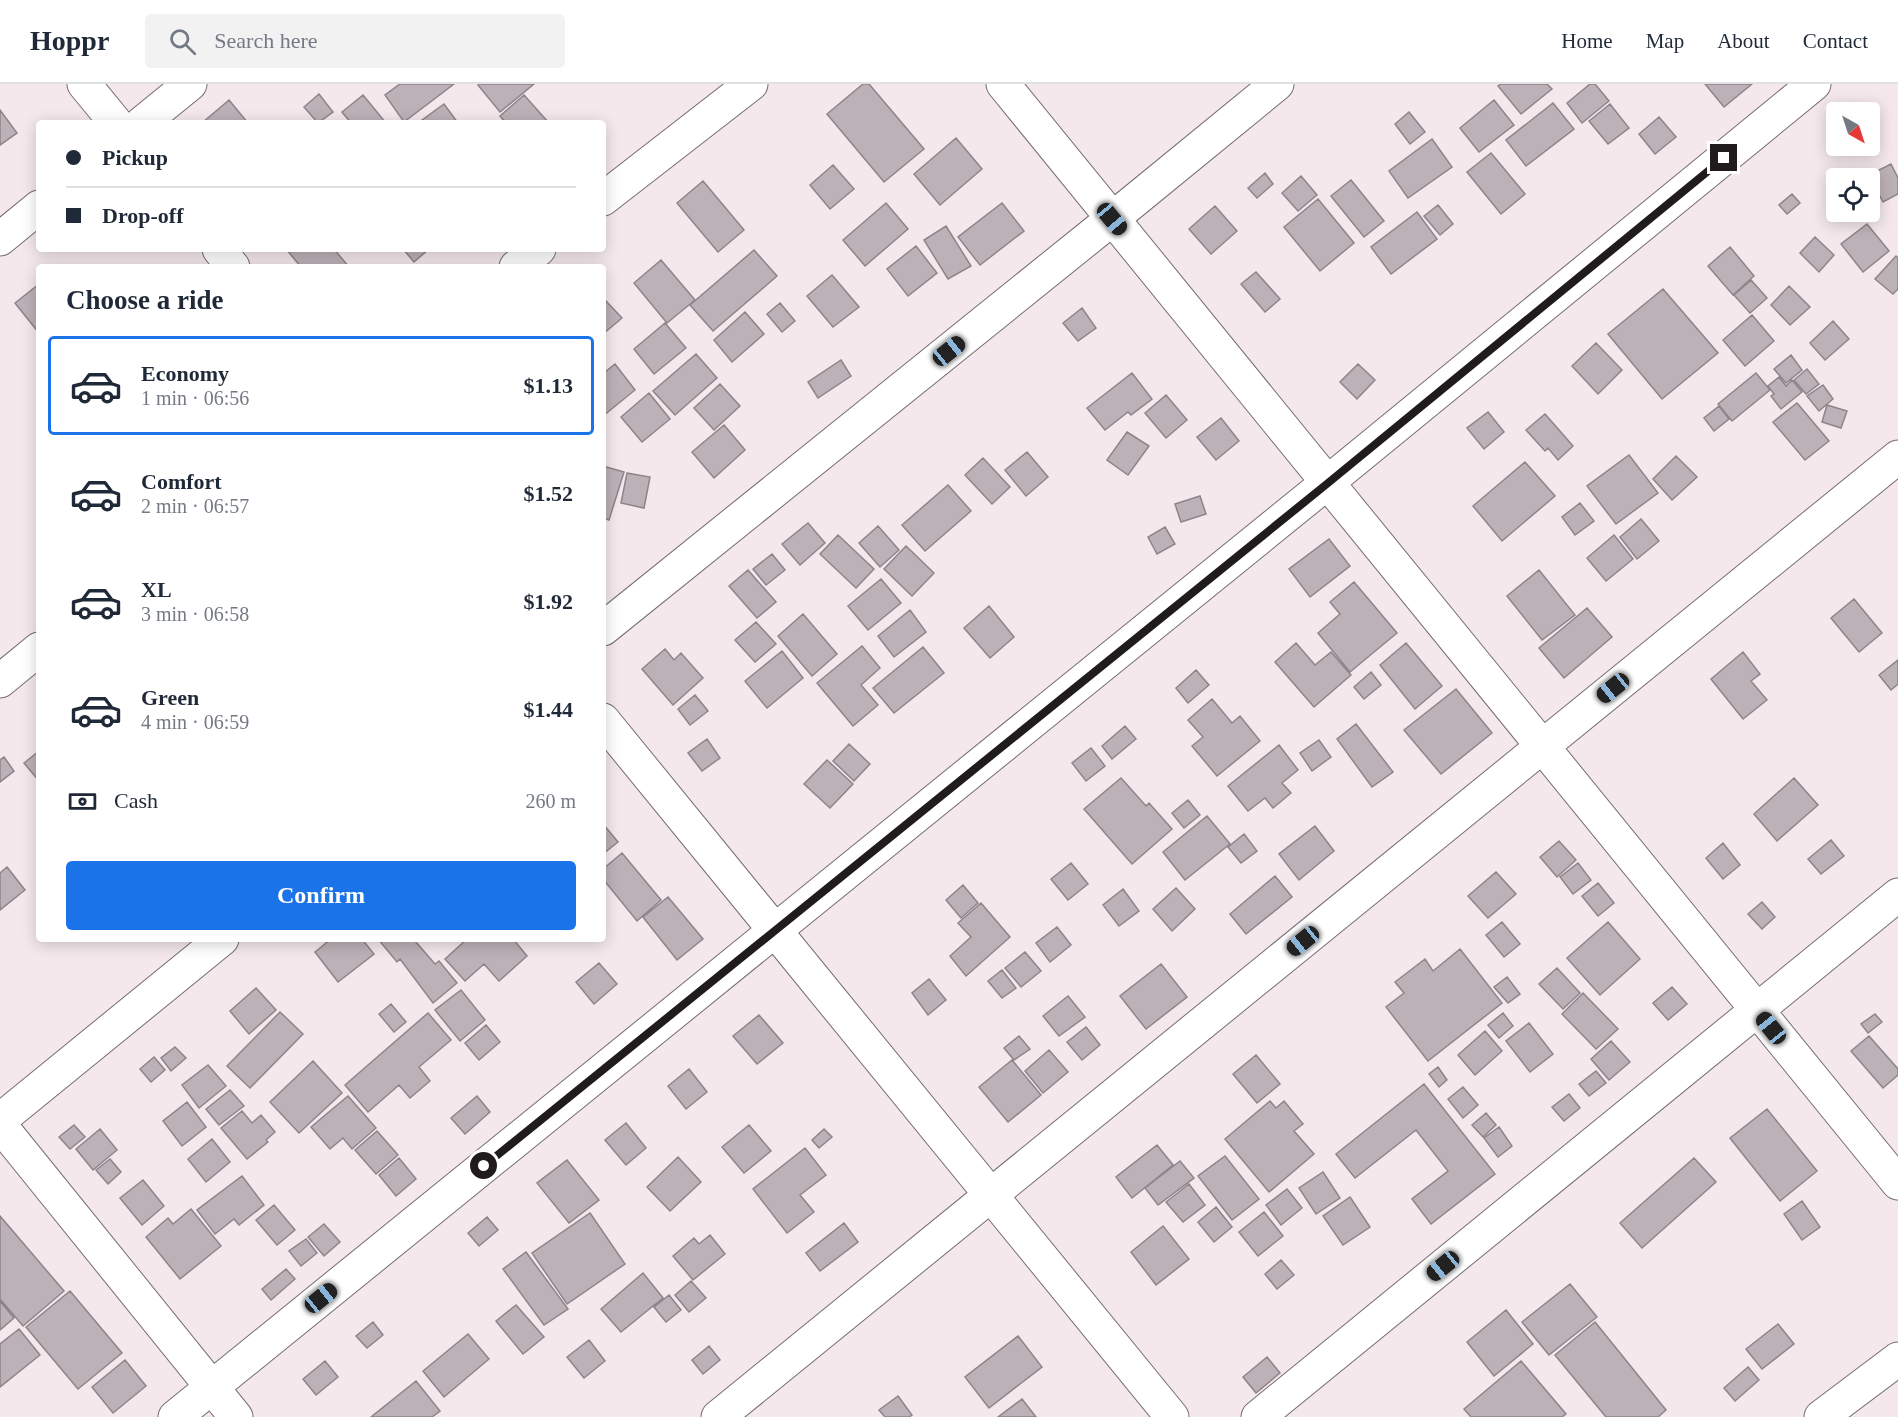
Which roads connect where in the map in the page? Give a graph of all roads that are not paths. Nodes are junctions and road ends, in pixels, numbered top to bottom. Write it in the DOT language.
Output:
graph roads {
  1 [pos="84,84"];
  2 [pos="190,84"];
  3 [pos="751,84"];
  4 [pos="1003,84"];
  5 [pos="1276,84"];
  6 [pos="1814,84"];
  7 [pos="114,120"];
  8 [pos="146,120"];
  9 [pos="606,197"];
  10 [pos="36,209"];
  11 [pos="1112,219"];
  12 [pos="0,239"];
  13 [pos="221,252"];
  14 [pos="535,252"];
  15 [pos="231,264"];
  16 [pos="520,264"];
  17 [pos="1898,457"];
  18 [pos="1328,483"];
  19 [pos="606,627"];
  20 [pos="36,651"];
  21 [pos="0,681"];
  22 [pos="606,724"];
  23 [pos="1542,746"];
  24 [pos="1898,896"];
  25 [pos="774,930"];
  26 [pos="218,942"];
  27 [pos="1757,1010"];
  28 [pos="0,1120"];
  29 [pos="0,1125"];
  30 [pos="1898,1183"];
  31 [pos="991,1195"];
  32 [pos="1898,1359"];
  33 [pos="212,1387"];
  34 [pos="175,1417"];
  35 [pos="236,1417"];
  36 [pos="718,1417"];
  37 [pos="1172,1417"];
  38 [pos="1258,1417"];
  39 [pos="1821,1417"];
  1 -- 7 [label="street"];
  2 -- 8 [label="street"];
  3 -- 9 [label="street"];
  4 -- 11 [label="street"];
  5 -- 11 [label="street"];
  6 -- 18 [label="street"];
  10 -- 12 [label="street"];
  11 -- 18 [label="street"];
  11 -- 19 [label="street"];
  13 -- 15 [label="street"];
  14 -- 16 [label="street"];
  17 -- 23 [label="street"];
  18 -- 23 [label="street"];
  18 -- 25 [label="street"];
  20 -- 21 [label="street"];
  22 -- 25 [label="street"];
  23 -- 27 [label="street"];
  23 -- 31 [label="street"];
  24 -- 27 [label="street"];
  25 -- 31 [label="street"];
  25 -- 33 [label="street"];
  26 -- 28 [label="street"];
  27 -- 30 [label="street"];
  27 -- 38 [label="street"];
  29 -- 33 [label="street"];
  31 -- 36 [label="street"];
  31 -- 37 [label="street"];
  32 -- 39 [label="street"];
  33 -- 34 [label="street"];
  33 -- 35 [label="street"];
}
